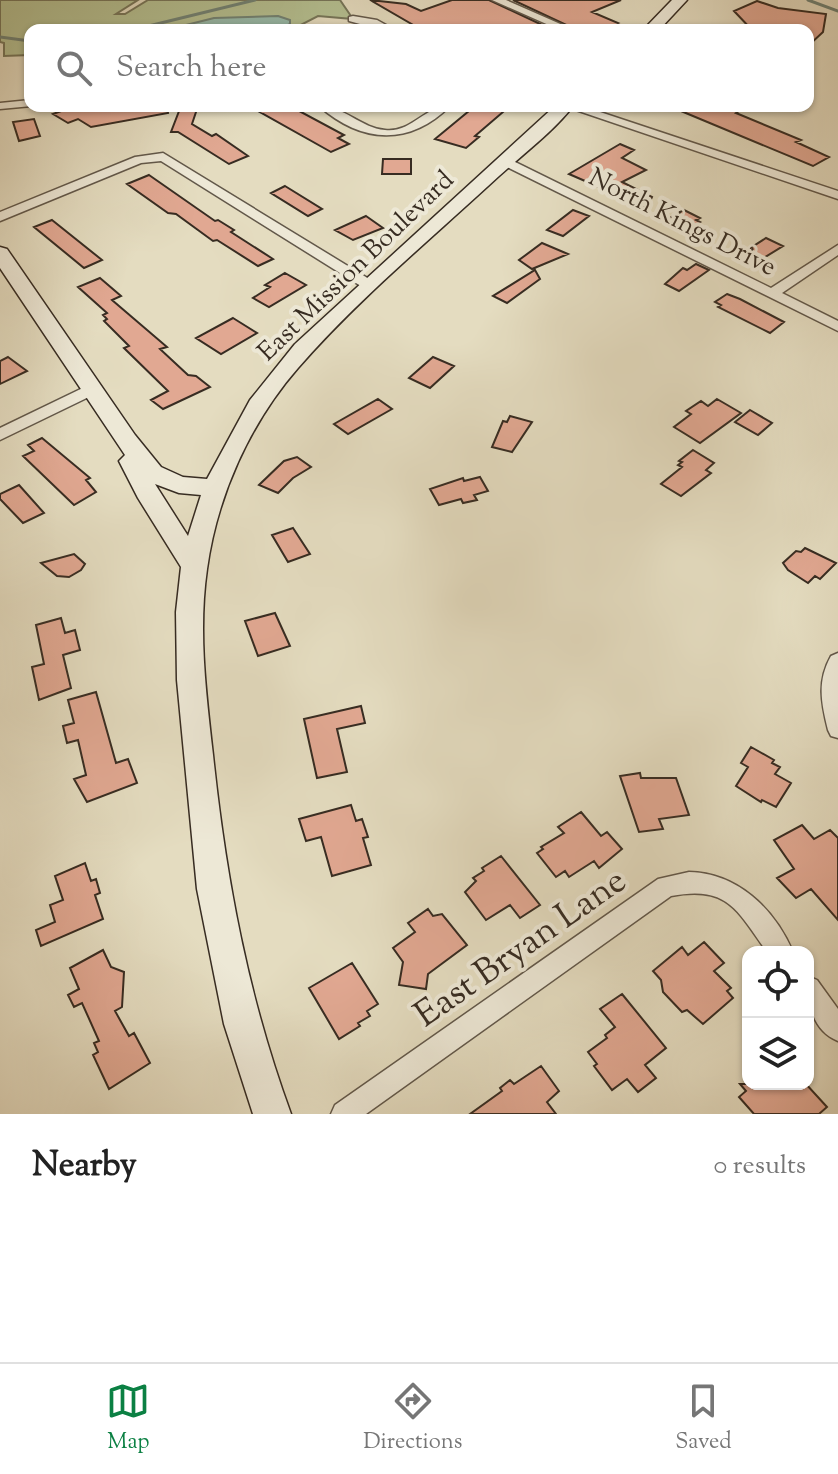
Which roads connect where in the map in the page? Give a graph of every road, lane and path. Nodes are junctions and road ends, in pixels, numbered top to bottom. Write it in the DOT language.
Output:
graph roads {
  1 [pos="497,0"];
  2 [pos="680,0"];
  3 [pos="353,19"];
  4 [pos="377,24"];
  5 [pos="555,24"];
  6 [pos="657,24"];
  7 [pos="24,104"];
  8 [pos="0,106"];
  9 [pos="336,112"];
  10 [pos="436,112"];
  11 [pos="561,112"];
  12 [pos="586,112"];
  13 [pos="505,161"];
  14 [pos="838,195"];
  15 [pos="0,217"];
  16 [pos="838,249"];
  17 [pos="2,258"];
  18 [pos="369,285"];
  19 [pos="771,294"];
  20 [pos="838,327"];
  21 [pos="91,389"];
  22 [pos="0,435"];
  23 [pos="127,441"];
  24 [pos="215,488"];
  25 [pos="194,566"];
  26 [pos="838,661"];
  27 [pos="838,730"];
  28 [pos="776,946"];
  29 [pos="814,996"];
  30 [pos="838,1029"];
  31 [pos="272,1114"];
  32 [pos="344,1114"];
  1 -- 5 [label="street"];
  2 -- 6 [label="main road"];
  3 -- 4 [label="street"];
  7 -- 8 [label="street"];
  9 -- 10 [label="street"];
  11 -- 13 [label="main road, East Mission Boulevard"];
  12 -- 14 [label="street"];
  13 -- 18 [label="main road, East Mission Boulevard"];
  13 -- 19 [label="street, North Kings Drive"];
  15 -- 18 [label="street"];
  16 -- 19 [label="street"];
  17 -- 21 [label="main road"];
  18 -- 24 [label="main road, East Mission Boulevard"];
  19 -- 20 [label="street, North Kings Drive"];
  21 -- 22 [label="street"];
  21 -- 23 [label="main road"];
  23 -- 24 [label="main road"];
  23 -- 25 [label="main road"];
  24 -- 25 [label="main road, East Mission Boulevard"];
  25 -- 31 [label="main road, East Mission Boulevard"];
  26 -- 27 [label="street"];
  28 -- 32 [label="street, East Bryan Lane"];
  29 -- 30 [label="street"];
}
